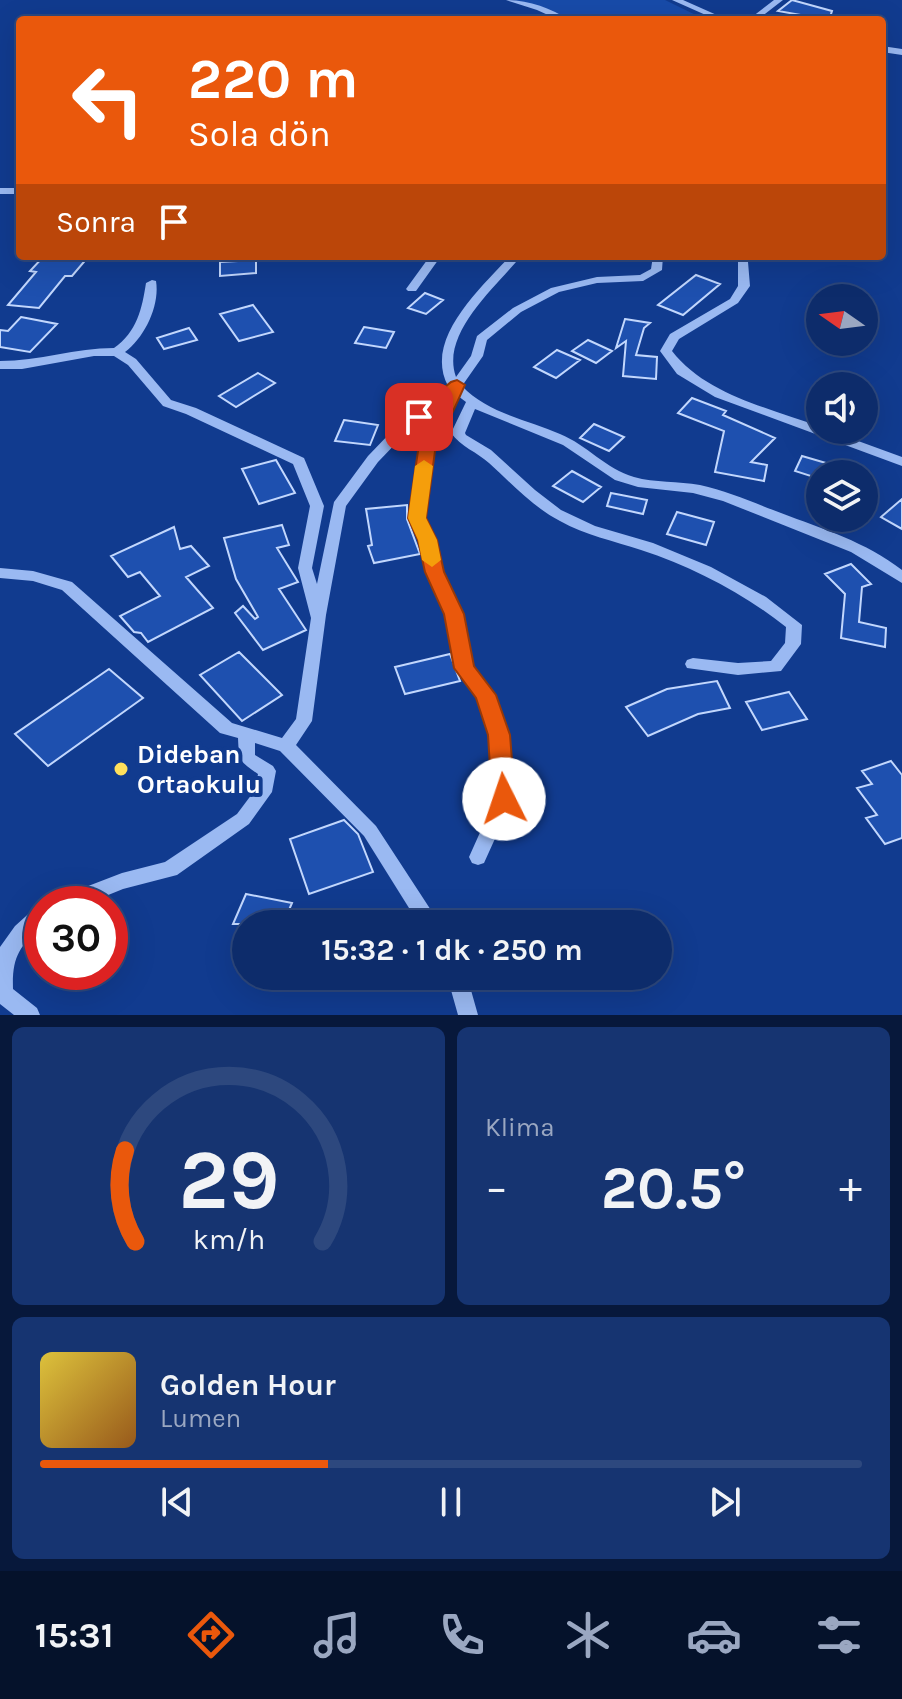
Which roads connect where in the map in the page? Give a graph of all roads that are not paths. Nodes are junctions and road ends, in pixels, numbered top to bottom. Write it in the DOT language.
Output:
graph roads {
  1 [pos="510,0"];
  2 [pos="676,0"];
  3 [pos="779,0"];
  4 [pos="557,16"];
  5 [pos="714,16"];
  6 [pos="757,16"];
  7 [pos="433,260"];
  8 [pos="512,260"];
  9 [pos="657,260"];
  10 [pos="741,260"];
  11 [pos="152,283"];
  12 [pos="412,289"];
  13 [pos="117,352"];
  14 [pos="0,365"];
  15 [pos="457,385"];
  16 [pos="472,402"];
  17 [pos="902,462"];
  18 [pos="0,573"];
  19 [pos="902,578"];
  20 [pos="319,618"];
  21 [pos="693,664"];
  22 [pos="246,734"];
  23 [pos="286,746"];
  24 [pos="478,857"];
  25 [pos="109,886"];
  26 [pos="421,910"];
  27 [pos="24,930"];
  28 [pos="0,964"];
  29 [pos="461,990"];
  30 [pos="30,1015"];
  31 [pos="468,1015"];
  1 -- 4 [label="street"];
  2 -- 5 [label="street"];
  3 -- 6 [label="street"];
  7 -- 12 [label="street"];
  8 -- 15 [label="street"];
  9 -- 15 [label="street"];
  10 -- 17 [label="street"];
  11 -- 13 [label="street"];
  13 -- 14 [label="street"];
  13 -- 20 [label="street"];
  15 -- 16 [label="street"];
  15 -- 20 [label="street"];
  15 -- 24 [label="street"];
  16 -- 19 [label="street"];
  16 -- 21 [label="street"];
  18 -- 22 [label="street"];
  20 -- 23 [label="street"];
  22 -- 23 [label="street"];
  22 -- 25 [label="street"];
  23 -- 26 [label="street"];
  27 -- 28 [label="street"];
  28 -- 30 [label="street"];
  29 -- 31 [label="street"];
}
